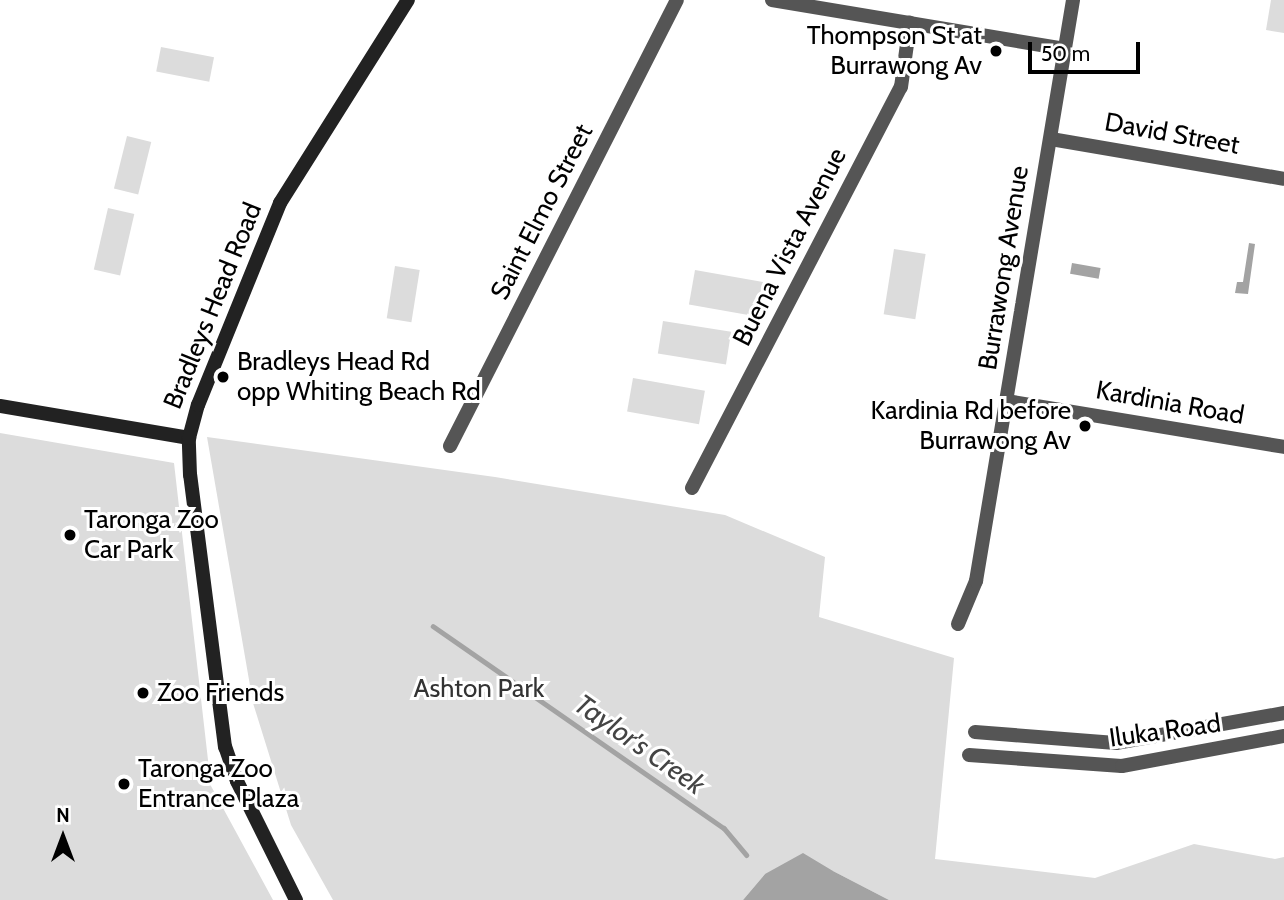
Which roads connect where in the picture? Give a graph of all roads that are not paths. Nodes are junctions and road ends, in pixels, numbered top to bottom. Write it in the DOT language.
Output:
graph roads {
  1 [pos="408,0"];
  2 [pos="677,0"];
  3 [pos="772,0"];
  4 [pos="1073,0"];
  5 [pos="809,3"];
  6 [pos="910,23"];
  7 [pos="1065,49"];
  8 [pos="1051,139"];
  9 [pos="1284,179"];
  10 [pos="1007,401"];
  11 [pos="0,406"];
  12 [pos="189,438"];
  13 [pos="450,446"];
  14 [pos="1284,447"];
  15 [pos="692,488"];
  16 [pos="958,624"];
  17 [pos="1284,713"];
  18 [pos="975,732"];
  19 [pos="1284,736"];
  20 [pos="969,755"];
  21 [pos="296,900"];
  1 -- 12 [label="main road, Bradleys Head Road"];
  2 -- 13 [label="street, Saint Elmo Street"];
  3 -- 5 [label="street"];
  4 -- 7 [label="street, Burrawong Avenue"];
  5 -- 6 [label="street"];
  6 -- 7 [label="street"];
  6 -- 15 [label="street, Buena Vista Avenue"];
  7 -- 8 [label="street, Burrawong Avenue"];
  8 -- 9 [label="street, David Street"];
  8 -- 10 [label="street, Burrawong Avenue"];
  10 -- 14 [label="street, Kardinia Road"];
  10 -- 16 [label="street, Burrawong Avenue"];
  11 -- 12 [label="main road"];
  12 -- 21 [label="main road, Bradleys Head Road"];
  17 -- 18 [label="street, Iluka Road"];
  19 -- 20 [label="street, Iluka Road"];
}
